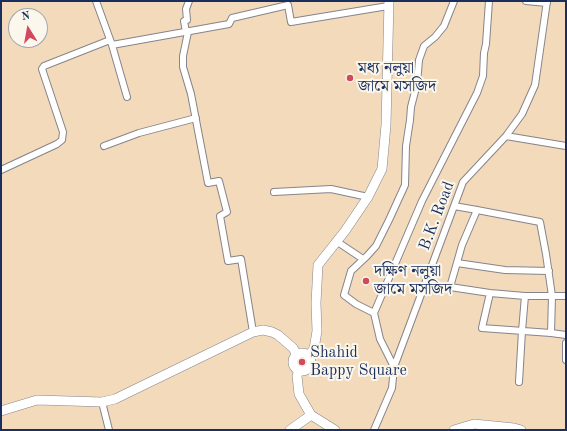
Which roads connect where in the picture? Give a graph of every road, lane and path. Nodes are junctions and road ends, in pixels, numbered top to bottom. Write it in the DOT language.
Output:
graph roads {
  1 [pos="96,1"];
  2 [pos="189,1"];
  3 [pos="454,1"];
  4 [pos="489,1"];
  5 [pos="526,1"];
  6 [pos="547,2"];
  7 [pos="389,3"];
  8 [pos="187,32"];
  9 [pos="111,42"];
  10 [pos="127,97"];
  11 [pos="196,118"];
  12 [pos="506,136"];
  13 [pos="104,146"];
  14 [pos="566,146"];
  15 [pos="1,170"];
  16 [pos="274,192"];
  17 [pos="368,197"];
  18 [pos="454,206"];
  19 [pos="477,210"];
  20 [pos="336,241"];
  21 [pos="363,260"];
  22 [pos="457,263"];
  23 [pos="549,271"];
  24 [pos="490,293"];
  25 [pos="525,296"];
  26 [pos="552,296"];
  27 [pos="566,296"];
  28 [pos="374,313"];
  29 [pos="522,331"];
  30 [pos="253,332"];
  31 [pos="551,333"];
  32 [pos="566,335"];
  33 [pos="566,343"];
  34 [pos="297,355"];
  35 [pos="308,356"];
  36 [pos="566,360"];
  37 [pos="394,367"];
  38 [pos="299,370"];
  39 [pos="519,382"];
  40 [pos="102,402"];
  41 [pos="1,411"];
  42 [pos="311,415"];
  43 [pos="476,427"];
  44 [pos="109,430"];
  45 [pos="290,430"];
  46 [pos="335,430"];
  47 [pos="374,430"];
  48 [pos="454,430"];
  49 [pos="521,430"];
  1 -- 9 [label="street"];
  2 -- 8 [label="street"];
  3 -- 21 [label="street"];
  4 -- 28 [label="street"];
  5 -- 6 [label="street"];
  6 -- 12 [label="street, B.K. Road"];
  7 -- 8 [label="street"];
  7 -- 17 [label="street"];
  8 -- 9 [label="street"];
  8 -- 11 [label="street"];
  9 -- 10 [label="street"];
  9 -- 15 [label="street"];
  11 -- 13 [label="street"];
  11 -- 30 [label="street"];
  12 -- 14 [label="street"];
  12 -- 18 [label="street, B.K. Road"];
  16 -- 17 [label="street"];
  17 -- 20 [label="street"];
  18 -- 19 [label="street"];
  18 -- 37 [label="street, B.K. Road"];
  19 -- 22 [label="street"];
  19 -- 23 [label="street"];
  20 -- 21 [label="street"];
  20 -- 35 [label="street"];
  21 -- 28 [label="street"];
  22 -- 23 [label="street"];
  22 -- 24 [label="street"];
  23 -- 26 [label="street"];
  24 -- 25 [label="street"];
  24 -- 29 [label="street"];
  25 -- 26 [label="street"];
  25 -- 29 [label="street"];
  26 -- 27 [label="street"];
  26 -- 31 [label="street"];
  28 -- 37 [label="street"];
  29 -- 31 [label="street"];
  29 -- 39 [label="street"];
  30 -- 34 [label="street"];
  30 -- 40 [label="street"];
  31 -- 32 [label="street"];
  33 -- 36 [label="street"];
  34 -- 35 [label="street"];
  34 -- 38 [label="street"];
  35 -- 38 [label="street"];
  37 -- 47 [label="street, B.K. Road"];
  38 -- 42 [label="street"];
  40 -- 41 [label="street"];
  40 -- 44 [label="street"];
  42 -- 45 [label="street"];
  42 -- 46 [label="street"];
  43 -- 48 [label="street"];
  43 -- 49 [label="street"];
}
